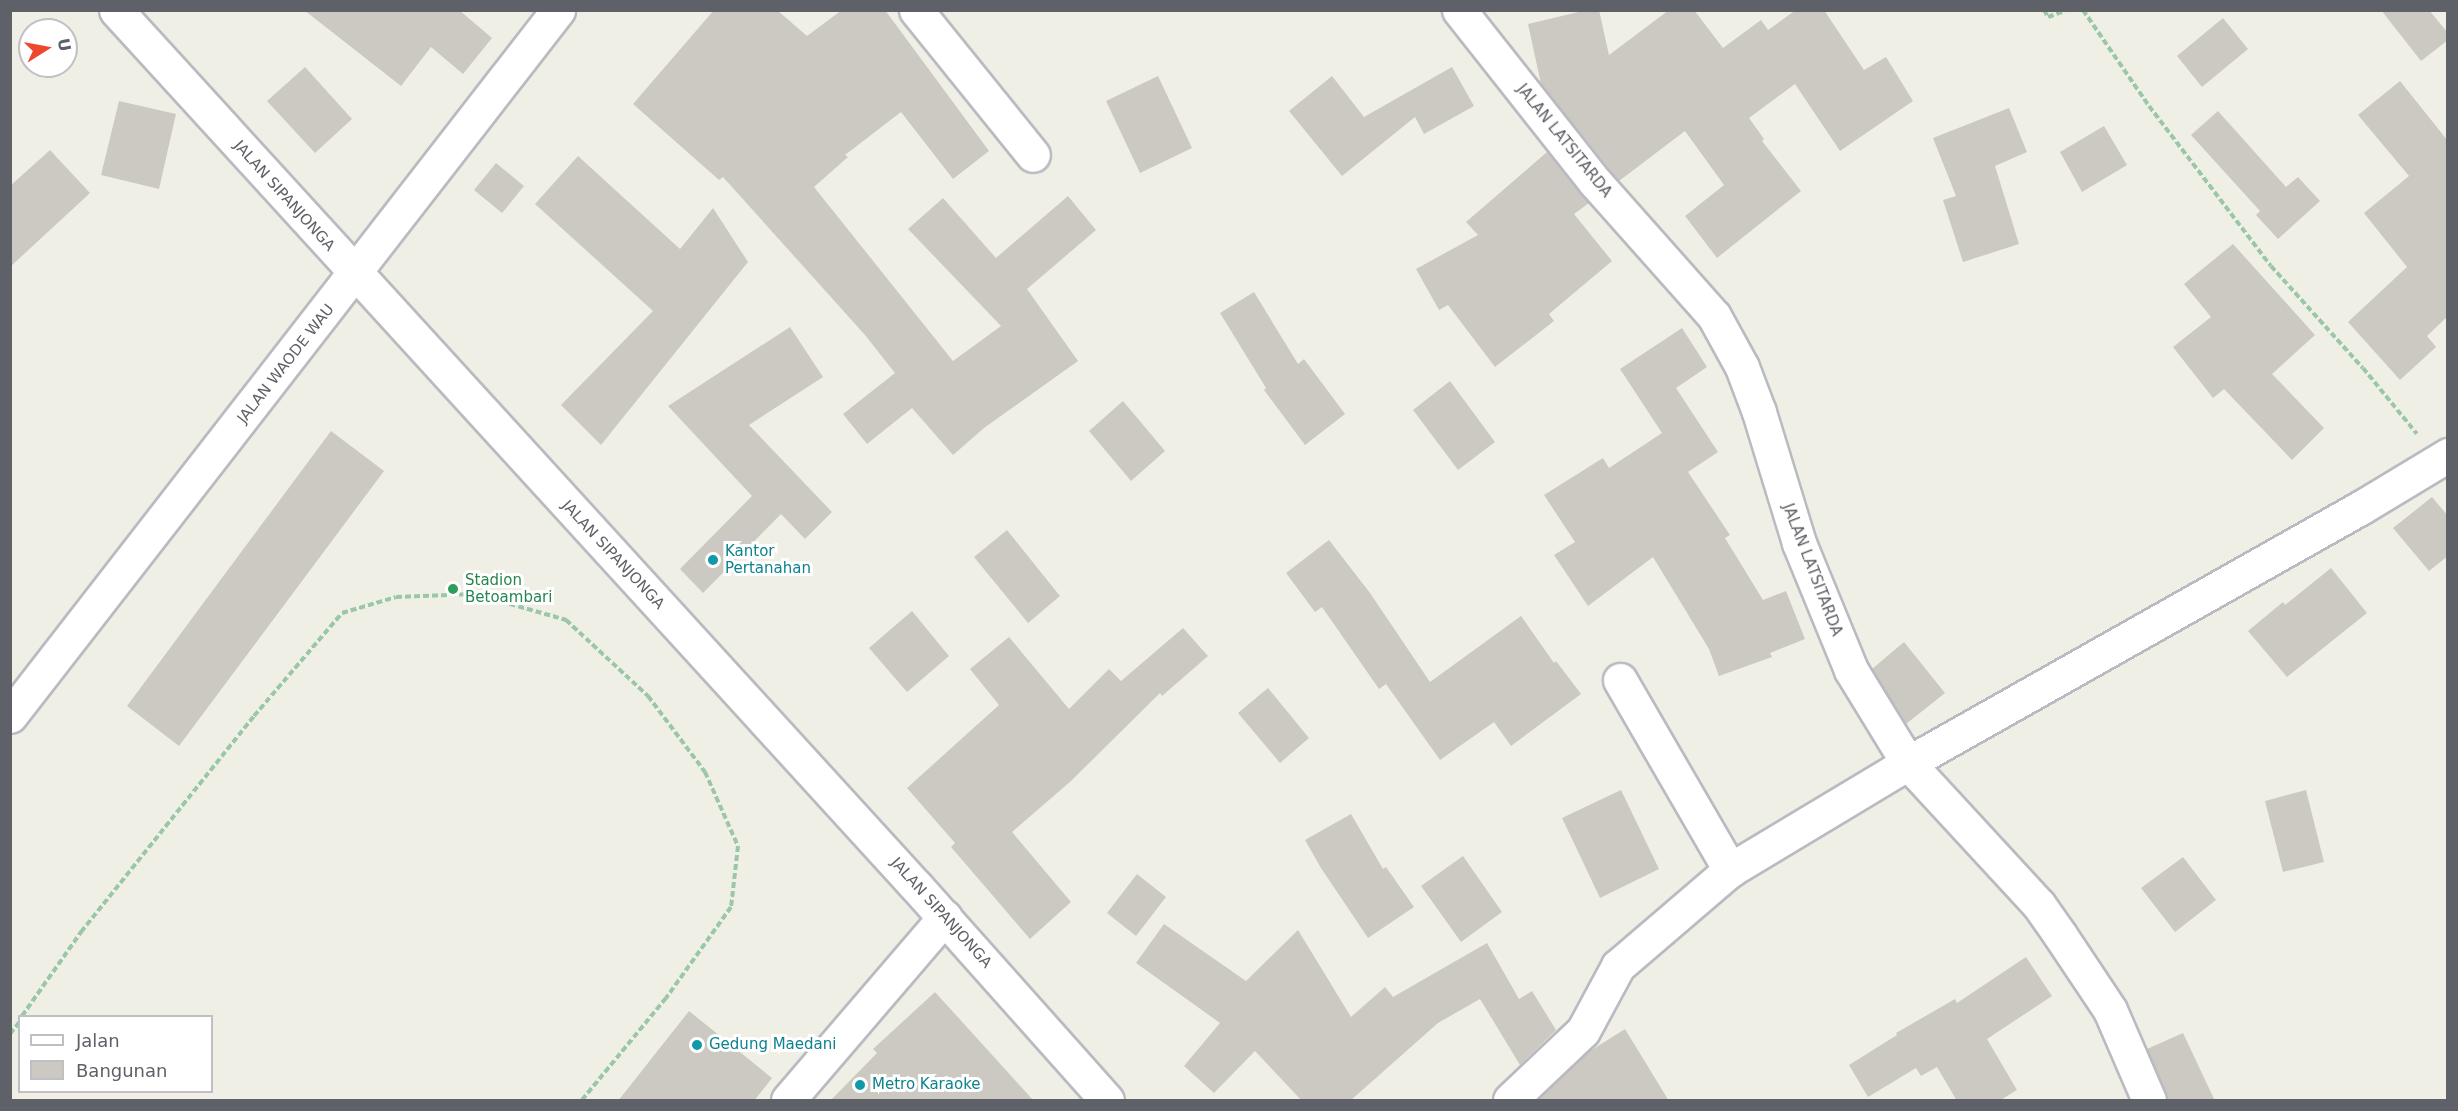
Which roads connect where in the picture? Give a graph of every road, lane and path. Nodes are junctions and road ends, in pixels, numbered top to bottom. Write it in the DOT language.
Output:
graph roads {
  1 [pos="116,10"];
  2 [pos="558,10"];
  3 [pos="916,10"];
  4 [pos="1459,10"];
  5 [pos="2044,10"];
  6 [pos="2067,10"];
  7 [pos="2084,10"];
  8 [pos="1033,155"];
  9 [pos="355,275"];
  10 [pos="2443,458"];
  11 [pos="1620,680"];
  12 [pos="10,717"];
  13 [pos="1908,763"];
  14 [pos="1730,870"];
  15 [pos="945,917"];
  16 [pos="23,1015"];
  17 [pos="582,1101"];
  18 [pos="788,1101"];
  19 [pos="1107,1101"];
  20 [pos="1510,1101"];
  21 [pos="2149,1101"];
  1 -- 9 [label="street, JALAN SIPANJONGA"];
  2 -- 9 [label="street, JALAN WAODE WAU"];
  3 -- 8 [label="street"];
  4 -- 13 [label="street, JALAN LATSITARDA"];
  5 -- 6 [label="path"];
  7 -- 10 [label="path"];
  9 -- 12 [label="street, JALAN WAODE WAU"];
  9 -- 15 [label="street, JALAN SIPANJONGA"];
  10 -- 13 [label="street"];
  11 -- 14 [label="street"];
  13 -- 14 [label="street"];
  13 -- 21 [label="street, JALAN LATSITARDA"];
  14 -- 20 [label="street"];
  15 -- 18 [label="street"];
  15 -- 19 [label="street, JALAN SIPANJONGA"];
  16 -- 17 [label="path"];
}
